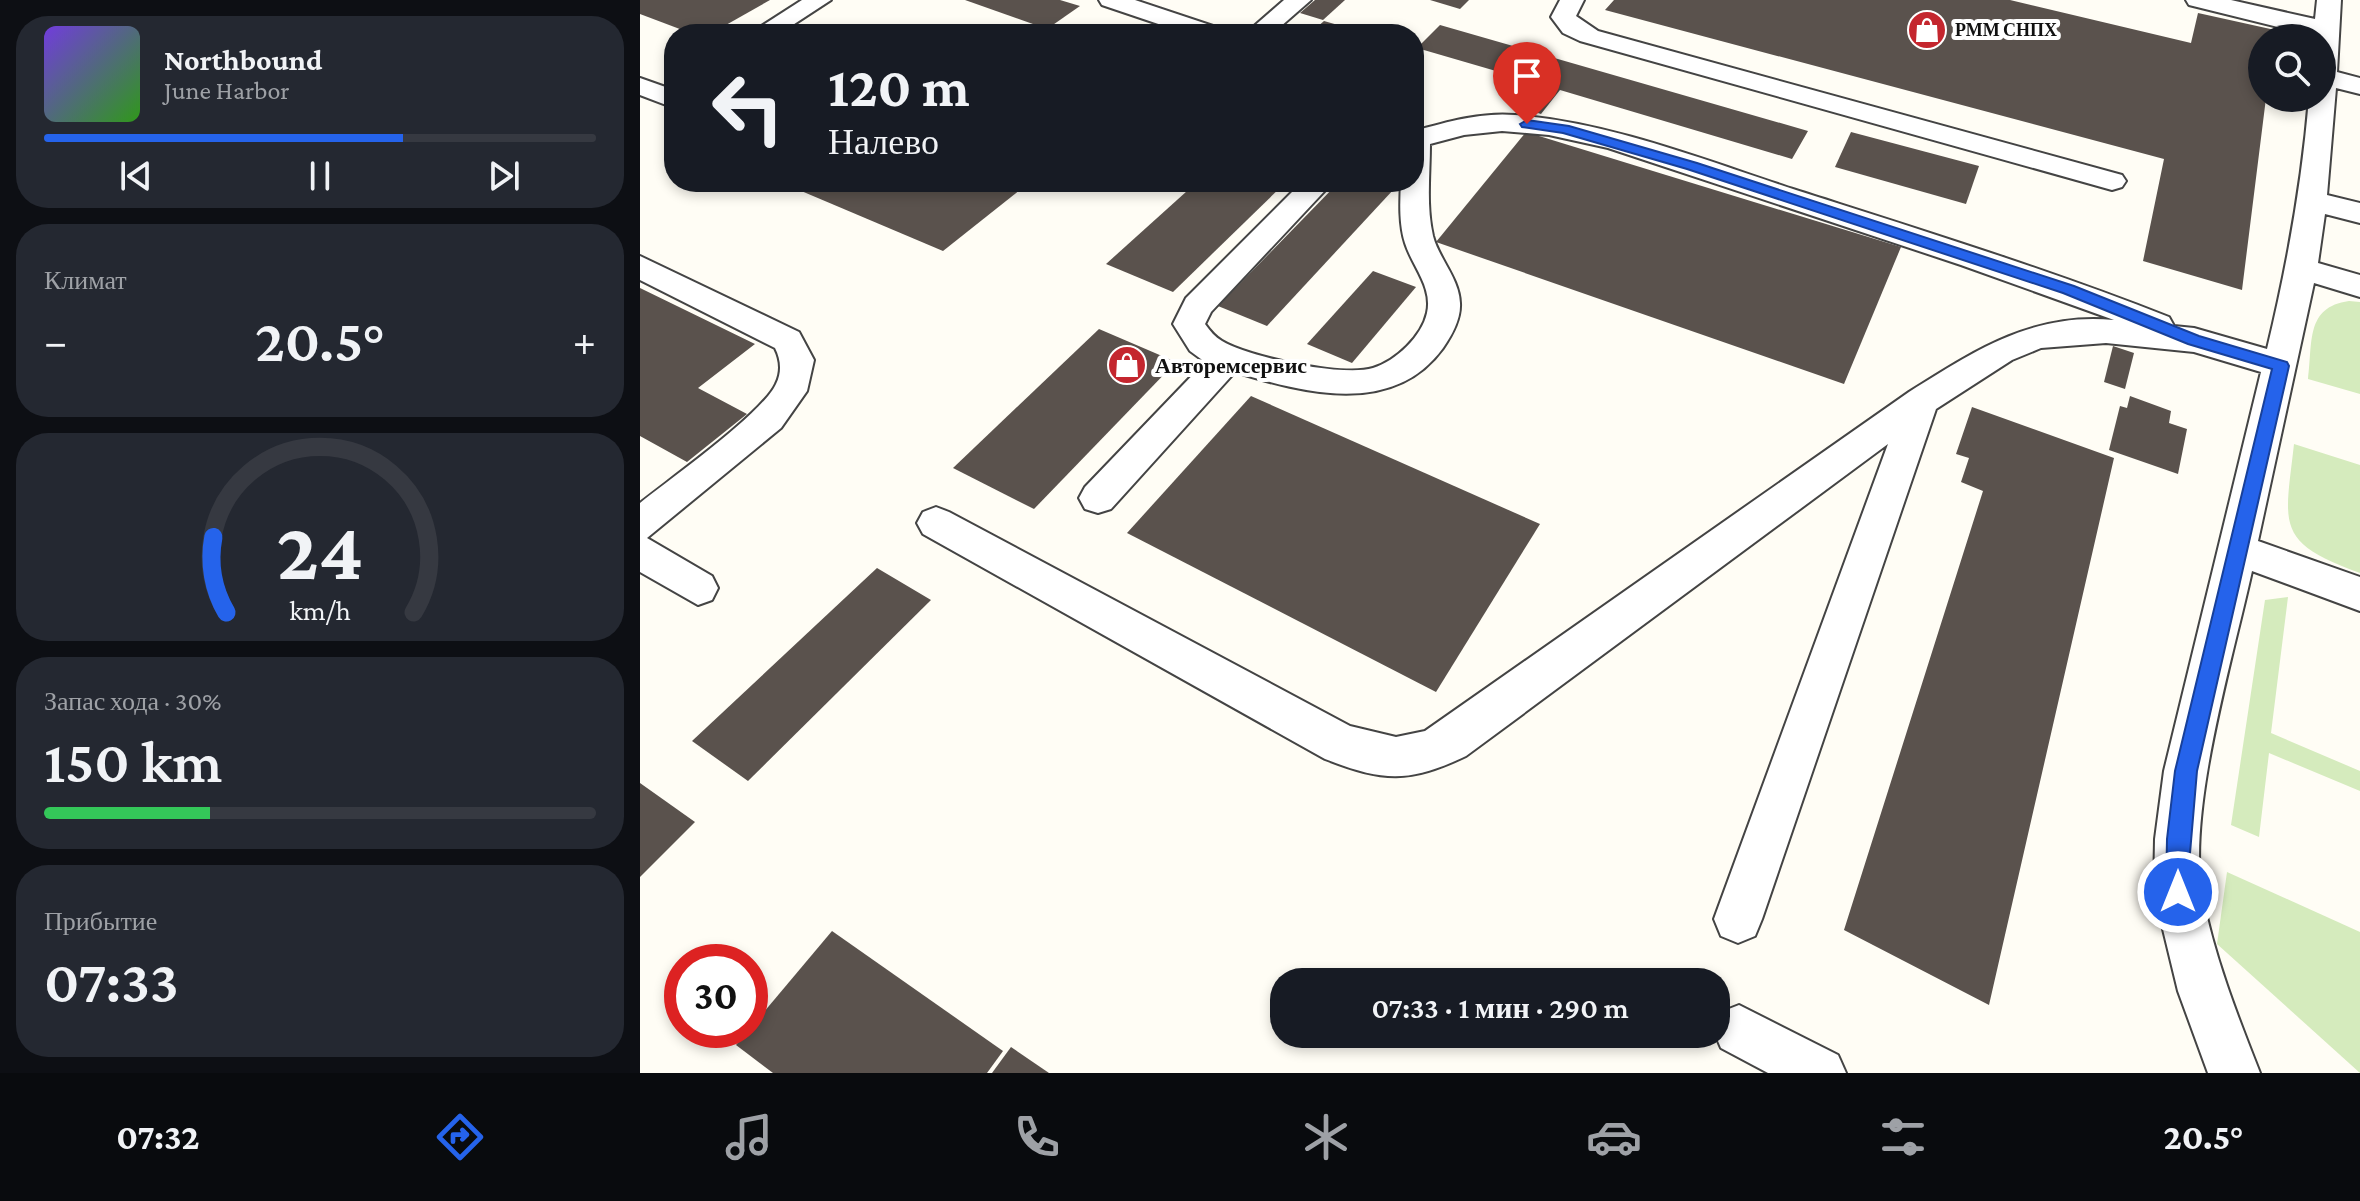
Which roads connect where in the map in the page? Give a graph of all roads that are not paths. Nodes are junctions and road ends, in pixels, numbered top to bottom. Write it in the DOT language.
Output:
graph roads {
  1 [pos="819,0"];
  2 [pos="1111,0"];
  3 [pos="1299,0"];
  4 [pos="1572,0"];
  5 [pos="2198,0"];
  6 [pos="2360,7"];
  7 [pos="2329,10"];
  8 [pos="778,24"];
  9 [pos="1183,24"];
  10 [pos="1269,24"];
  11 [pos="2343,82"];
  12 [pos="640,86"];
  13 [pos="664,96"];
  14 [pos="1424,137"];
  15 [pos="2112,181"];
  16 [pos="1309,192"];
  17 [pos="1417,192"];
  18 [pos="2312,201"];
  19 [pos="2360,213"];
  20 [pos="640,267"];
  21 [pos="2302,269"];
  22 [pos="2360,286"];
  23 [pos="2194,340"];
  24 [pos="1229,357"];
  25 [pos="2281,366"];
  26 [pos="1921,401"];
  27 [pos="1098,498"];
  28 [pos="936,523"];
  29 [pos="640,525"];
  30 [pos="2238,550"];
  31 [pos="640,552"];
  32 [pos="698,588"];
  33 [pos="2360,594"];
  34 [pos="1738,919"];
  35 [pos="1739,1030"];
  36 [pos="1820,1073"];
  37 [pos="2234,1073"];
  1 -- 8 [label="street"];
  2 -- 9 [label="street"];
  3 -- 10 [label="street"];
  4 -- 15 [label="street"];
  5 -- 7 [label="street"];
  6 -- 7 [label="street"];
  7 -- 11 [label="street"];
  11 -- 18 [label="street"];
  12 -- 13 [label="street"];
  14 -- 23 [label="street"];
  16 -- 24 [label="street"];
  17 -- 24 [label="street"];
  18 -- 19 [label="street"];
  18 -- 21 [label="street"];
  20 -- 29 [label="street"];
  21 -- 22 [label="street"];
  21 -- 25 [label="street"];
  23 -- 25 [label="street"];
  23 -- 26 [label="street"];
  24 -- 27 [label="street"];
  25 -- 30 [label="street"];
  26 -- 28 [label="street"];
  26 -- 34 [label="street"];
  30 -- 33 [label="street"];
  30 -- 37 [label="street"];
  31 -- 32 [label="street"];
  35 -- 36 [label="street"];
}
